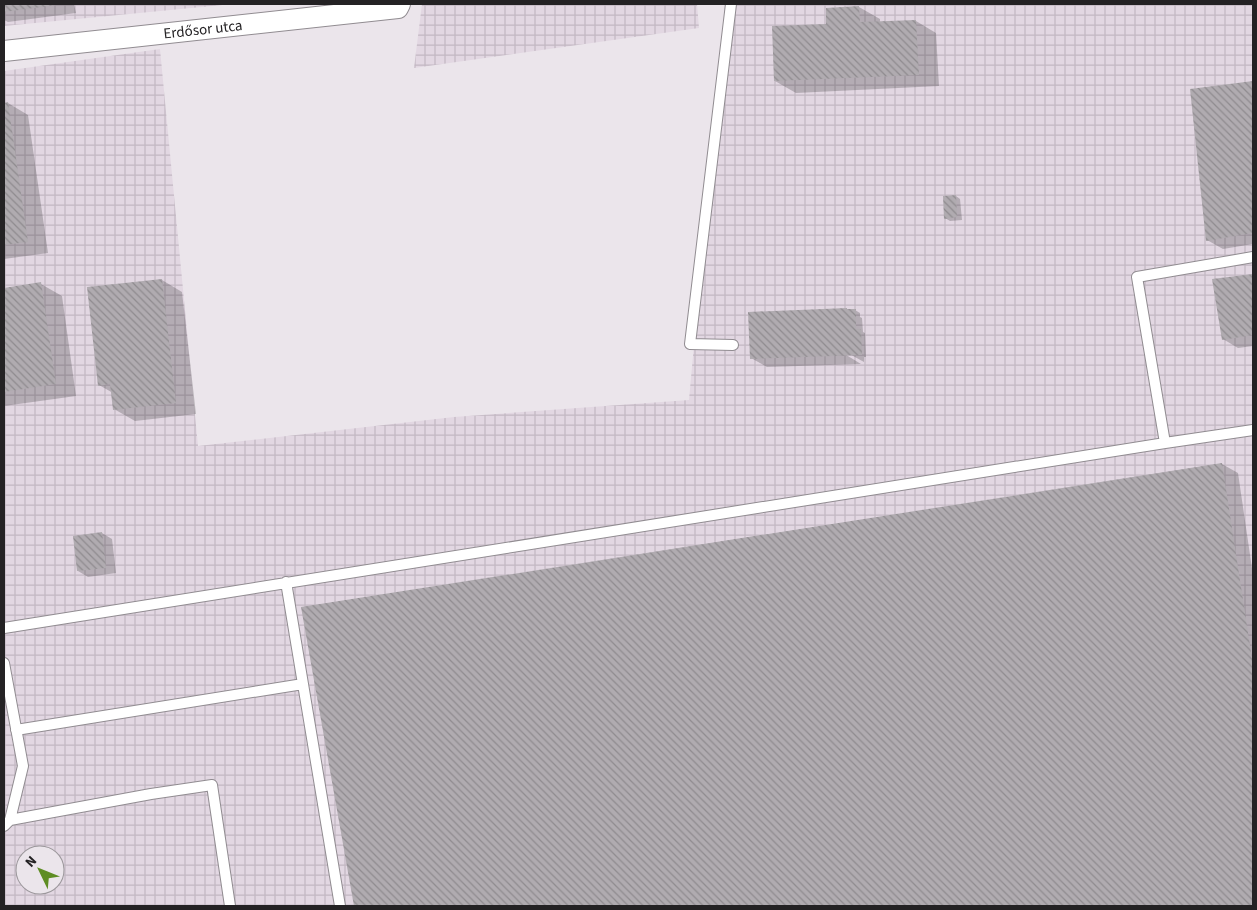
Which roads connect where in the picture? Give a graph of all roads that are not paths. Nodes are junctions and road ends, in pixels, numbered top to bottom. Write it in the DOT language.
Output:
graph roads {
  1 [pos="400,4"];
  2 [pos="731,4"];
  3 [pos="4,51"];
  4 [pos="1253,257"];
  5 [pos="733,345"];
  6 [pos="1253,430"];
  7 [pos="1164,443"];
  8 [pos="286,582"];
  9 [pos="4,628"];
  10 [pos="4,663"];
  11 [pos="303,684"];
  12 [pos="16,730"];
  13 [pos="7,823"];
  14 [pos="230,906"];
  15 [pos="340,906"];
  1 -- 3 [label="street, Erdősor utca"];
  2 -- 5 [label="lane"];
  4 -- 7 [label="lane"];
  6 -- 7 [label="lane"];
  7 -- 8 [label="lane"];
  8 -- 9 [label="lane"];
  8 -- 11 [label="lane"];
  10 -- 12 [label="lane"];
  11 -- 12 [label="lane"];
  11 -- 15 [label="lane"];
  12 -- 13 [label="lane"];
  13 -- 14 [label="lane"];
}
